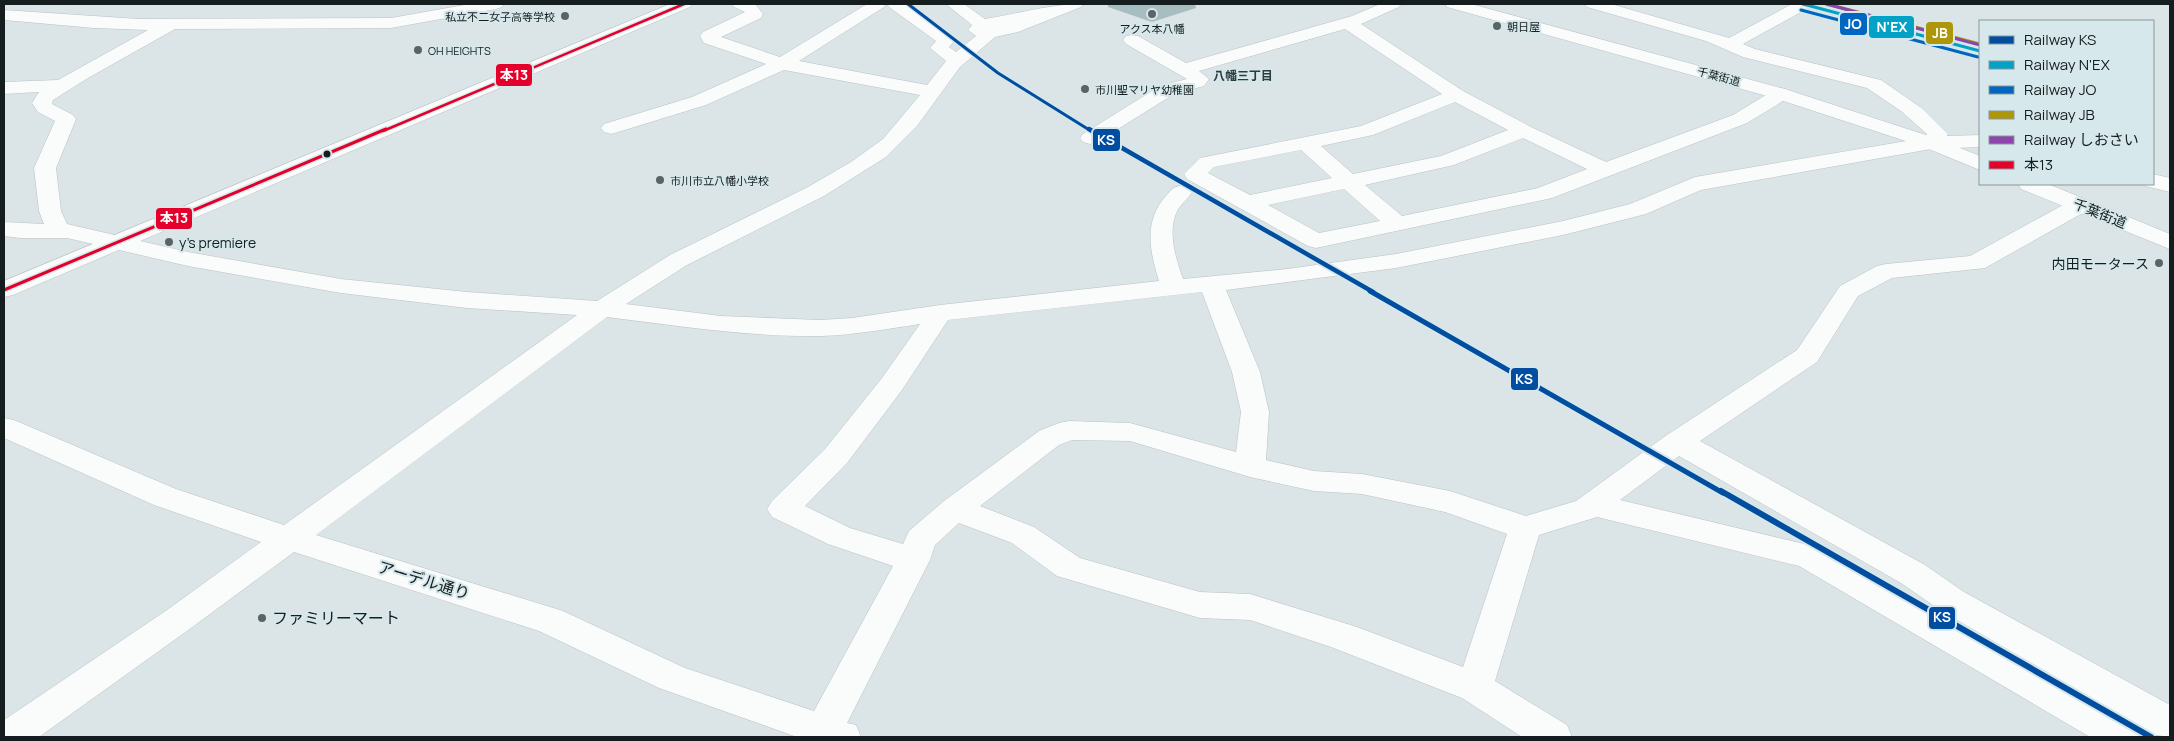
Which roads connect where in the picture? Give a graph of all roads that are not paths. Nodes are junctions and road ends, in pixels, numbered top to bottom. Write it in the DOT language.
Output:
graph roads {
  1 [pos="496,4"];
  2 [pos="740,4"];
  3 [pos="878,4"];
  4 [pos="896,4"];
  5 [pos="954,4"];
  6 [pos="1075,4"];
  7 [pos="1393,4"];
  8 [pos="1453,4"];
  9 [pos="1593,4"];
  10 [pos="1804,4"];
  11 [pos="676,5"];
  12 [pos="440,9"];
  13 [pos="4,15"];
  14 [pos="1347,23"];
  15 [pos="172,24"];
  16 [pos="985,30"];
  17 [pos="1132,40"];
  18 [pos="1730,44"];
  19 [pos="957,60"];
  20 [pos="782,64"];
  21 [pos="1185,69"];
  22 [pos="61,86"];
  23 [pos="4,88"];
  24 [pos="932,91"];
  25 [pos="1781,94"];
  26 [pos="1456,95"];
  27 [pos="611,128"];
  28 [pos="1524,131"];
  29 [pos="1090,138"];
  30 [pos="1979,141"];
  31 [pos="1305,143"];
  32 [pos="1931,143"];
  33 [pos="1979,164"];
  34 [pos="1606,170"];
  35 [pos="1348,181"];
  36 [pos="2154,181"];
  37 [pos="2031,185"];
  38 [pos="2170,185"];
  39 [pos="1181,192"];
  40 [pos="1246,203"];
  41 [pos="2080,205"];
  42 [pos="1398,225"];
  43 [pos="4,229"];
  44 [pos="54,230"];
  45 [pos="2170,242"];
  46 [pos="116,243"];
  47 [pos="1210,284"];
  48 [pos="1174,288"];
  49 [pos="4,290"];
  50 [pos="602,309"];
  51 [pos="940,313"];
  52 [pos="4,427"];
  53 [pos="1678,442"];
  54 [pos="1250,467"];
  55 [pos="1593,505"];
  56 [pos="955,509"];
  57 [pos="1525,528"];
  58 [pos="289,538"];
  59 [pos="913,560"];
  60 [pos="1475,687"];
  61 [pos="2170,724"];
  62 [pos="2087,727"];
  63 [pos="833,733"];
  64 [pos="10,737"];
  65 [pos="1553,737"];
  66 [pos="2124,737"];
  1 -- 12 [label="main road"];
  2 -- 20 [label="main road"];
  3 -- 20 [label="main road"];
  4 -- 19 [label="main road"];
  5 -- 16 [label="main road"];
  6 -- 16 [label="main road"];
  7 -- 14 [label="main road"];
  8 -- 25 [label="main road, 千葉街道"];
  9 -- 18 [label="main road"];
  10 -- 18 [label="main road"];
  11 -- 46 [label="main road"];
  12 -- 15 [label="main road"];
  13 -- 15 [label="main road"];
  14 -- 21 [label="main road"];
  14 -- 26 [label="main road"];
  15 -- 22 [label="main road"];
  16 -- 19 [label="main road"];
  17 -- 21 [label="main road"];
  18 -- 32 [label="main road"];
  19 -- 24 [label="main road"];
  20 -- 24 [label="main road"];
  20 -- 27 [label="main road"];
  21 -- 29 [label="main road"];
  22 -- 23 [label="main road"];
  22 -- 44 [label="main road"];
  24 -- 50 [label="main road"];
  25 -- 32 [label="main road, 千葉街道"];
  25 -- 34 [label="main road"];
  26 -- 28 [label="main road"];
  26 -- 31 [label="main road"];
  28 -- 34 [label="main road"];
  28 -- 35 [label="main road"];
  30 -- 32 [label="main road"];
  31 -- 35 [label="main road"];
  31 -- 40 [label="main road"];
  32 -- 33 [label="main road, 千葉街道"];
  32 -- 47 [label="main road"];
  34 -- 42 [label="main road"];
  35 -- 40 [label="main road"];
  35 -- 42 [label="main road"];
  36 -- 38 [label="main road"];
  37 -- 41 [label="main road, 千葉街道"];
  39 -- 48 [label="main road"];
  40 -- 42 [label="main road"];
  41 -- 45 [label="main road, 千葉街道"];
  41 -- 53 [label="main road"];
  43 -- 44 [label="main road"];
  44 -- 46 [label="main road"];
  46 -- 49 [label="main road"];
  46 -- 50 [label="main road"];
  47 -- 48 [label="main road"];
  47 -- 54 [label="main road"];
  48 -- 51 [label="main road"];
  50 -- 51 [label="main road"];
  50 -- 58 [label="main road"];
  51 -- 59 [label="main road"];
  52 -- 58 [label="main road, アーデル通り"];
  53 -- 55 [label="main road"];
  53 -- 61 [label="main road"];
  54 -- 56 [label="main road"];
  54 -- 57 [label="main road"];
  55 -- 57 [label="main road"];
  55 -- 62 [label="main road"];
  56 -- 59 [label="main road"];
  56 -- 60 [label="main road"];
  57 -- 60 [label="main road"];
  58 -- 63 [label="main road, アーデル通り"];
  58 -- 64 [label="main road"];
  59 -- 63 [label="main road"];
  60 -- 65 [label="main road"];
  62 -- 66 [label="main road"];
}
